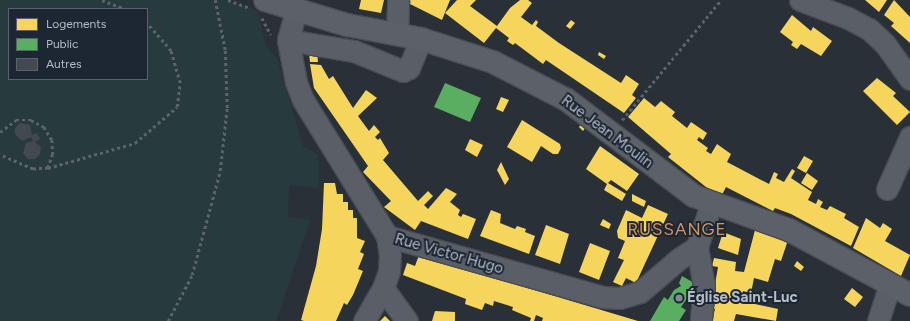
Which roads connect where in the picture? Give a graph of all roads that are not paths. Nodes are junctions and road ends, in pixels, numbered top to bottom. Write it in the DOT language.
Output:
graph roads {
  1 [pos="398,0"];
  2 [pos="800,0"];
  3 [pos="265,5"];
  4 [pos="296,10"];
  5 [pos="397,34"];
  6 [pos="421,39"];
  7 [pos="288,40"];
  8 [pos="910,79"];
  9 [pos="910,137"];
  10 [pos="887,189"];
  11 [pos="711,204"];
  12 [pos="387,236"];
  13 [pos="697,247"];
  14 [pos="890,285"];
  15 [pos="383,288"];
  16 [pos="910,295"];
  17 [pos="364,321"];
  18 [pos="406,321"];
  19 [pos="701,321"];
  20 [pos="878,321"];
  1 -- 5 [label="street"];
  2 -- 8 [label="street"];
  3 -- 4 [label="main road, Rue Jean Moulin"];
  4 -- 5 [label="main road, Rue Jean Moulin"];
  4 -- 7 [label="street, Rue Victor Hugo"];
  5 -- 6 [label="main road, Rue Jean Moulin"];
  6 -- 7 [label="street"];
  6 -- 11 [label="main road, Rue Jean Moulin"];
  7 -- 12 [label="street, Rue Victor Hugo"];
  9 -- 10 [label="street"];
  11 -- 13 [label="street"];
  11 -- 14 [label="main road, Rue Jean Moulin"];
  12 -- 13 [label="street, Rue Victor Hugo"];
  12 -- 15 [label="street"];
  13 -- 19 [label="street"];
  14 -- 16 [label="main road, Rue Jean Moulin"];
  14 -- 20 [label="street"];
  15 -- 17 [label="street"];
  15 -- 18 [label="street"];
}
